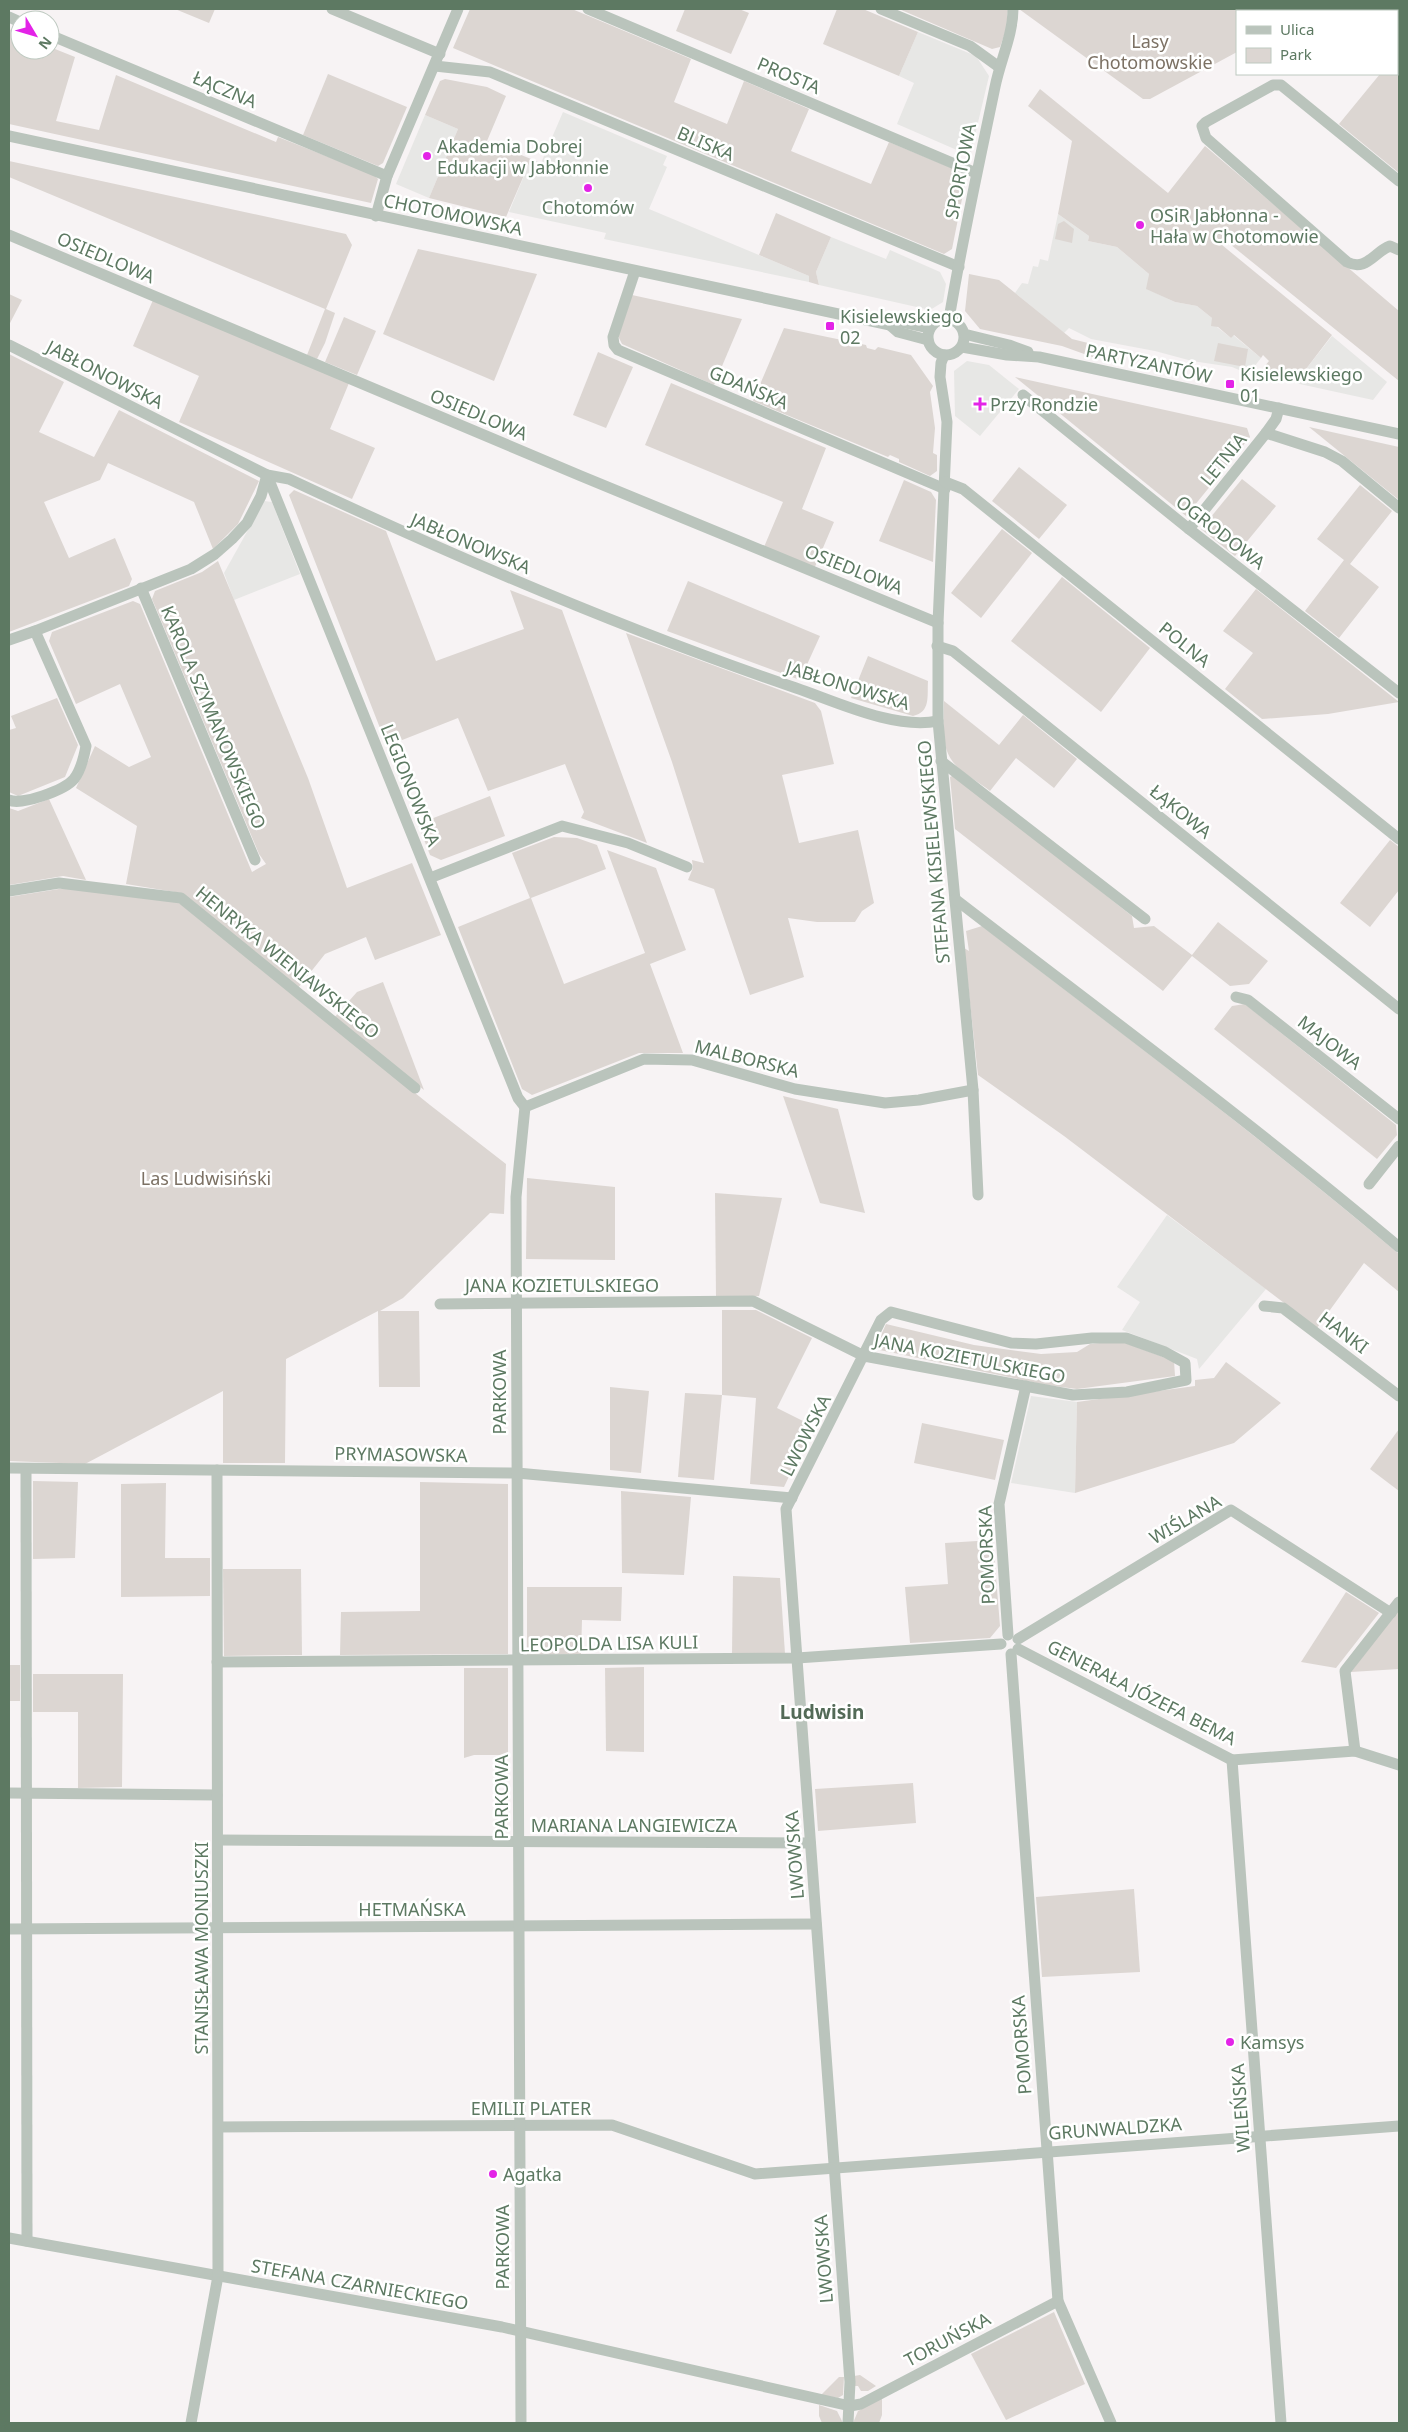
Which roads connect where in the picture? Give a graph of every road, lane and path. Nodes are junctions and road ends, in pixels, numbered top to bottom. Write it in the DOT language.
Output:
graph roads {
  1 [pos="332,9"];
  2 [pos="458,9"];
  3 [pos="588,9"];
  4 [pos="882,9"];
  5 [pos="1013,9"];
  6 [pos="60,39"];
  7 [pos="440,54"];
  8 [pos="435,66"];
  9 [pos="999,67"];
  10 [pos="9,136"];
  11 [pos="976,173"];
  12 [pos="387,176"];
  13 [pos="1399,181"];
  14 [pos="376,216"];
  15 [pos="9,235"];
  16 [pos="1399,250"];
  17 [pos="959,267"];
  18 [pos="635,271"];
  19 [pos="949,319"];
  20 [pos="890,325"];
  21 [pos="930,328"];
  22 [pos="964,334"];
  23 [pos="928,340"];
  24 [pos="9,345"];
  25 [pos="962,347"];
  26 [pos="944,355"];
  27 [pos="1039,357"];
  28 [pos="1023,395"];
  29 [pos="1279,408"];
  30 [pos="1266,433"];
  31 [pos="1399,434"];
  32 [pos="267,475"];
  33 [pos="945,486"];
  34 [pos="1399,508"];
  35 [pos="1189,529"];
  36 [pos="141,588"];
  37 [pos="938,623"];
  38 [pos="35,631"];
  39 [pos="9,640"];
  40 [pos="938,646"];
  41 [pos="1399,693"];
  42 [pos="938,721"];
  43 [pos="941,761"];
  44 [pos="9,800"];
  45 [pos="1399,838"];
  46 [pos="255,860"];
  47 [pos="687,867"];
  48 [pos="430,878"];
  49 [pos="9,891"];
  50 [pos="955,899"];
  51 [pos="1145,918"];
  52 [pos="1236,997"];
  53 [pos="1399,1009"];
  54 [pos="414,1088"];
  55 [pos="973,1090"];
  56 [pos="524,1107"];
  57 [pos="1399,1119"];
  58 [pos="1399,1146"];
  59 [pos="1369,1184"];
  60 [pos="978,1195"];
  61 [pos="1399,1248"];
  62 [pos="440,1304"];
  63 [pos="516,1304"];
  64 [pos="1264,1306"];
  65 [pos="892,1312"];
  66 [pos="864,1356"];
  67 [pos="1026,1386"];
  68 [pos="1399,1396"];
  69 [pos="9,1468"];
  70 [pos="26,1469"];
  71 [pos="217,1470"];
  72 [pos="517,1473"];
  73 [pos="792,1498"];
  74 [pos="1399,1602"];
  75 [pos="1391,1614"];
  76 [pos="1011,1644"];
  77 [pos="797,1658"];
  78 [pos="217,1662"];
  79 [pos="518,1662"];
  80 [pos="1355,1751"];
  81 [pos="1232,1760"];
  82 [pos="1399,1766"];
  83 [pos="27,1792"];
  84 [pos="9,1793"];
  85 [pos="217,1795"];
  86 [pos="218,1840"];
  87 [pos="518,1842"];
  88 [pos="810,1843"];
  89 [pos="816,1924"];
  90 [pos="519,1926"];
  91 [pos="218,1928"];
  92 [pos="9,1929"];
  93 [pos="28,1929"];
  94 [pos="520,2125"];
  95 [pos="1399,2126"];
  96 [pos="219,2127"];
  97 [pos="1259,2135"];
  98 [pos="1046,2151"];
  99 [pos="834,2168"];
  100 [pos="9,2238"];
  101 [pos="27,2241"];
  102 [pos="218,2276"];
  103 [pos="1058,2301"];
  104 [pos="520,2331"];
  105 [pos="850,2406"];
  106 [pos="191,2423"];
  107 [pos="521,2423"];
  108 [pos="848,2423"];
  109 [pos="1112,2423"];
  110 [pos="1281,2423"];
  1 -- 7 [label="street"];
  2 -- 7 [label="street"];
  3 -- 11 [label="street, PROSTA"];
  4 -- 9 [label="street"];
  5 -- 9 [label="street, SPORTOWA"];
  6 -- 12 [label="street, ŁĄCZNA"];
  7 -- 8 [label="street"];
  8 -- 12 [label="street"];
  8 -- 17 [label="street, BLISKA"];
  9 -- 11 [label="street, SPORTOWA"];
  10 -- 14 [label="street, CHOTOMOWSKA"];
  11 -- 17 [label="street, SPORTOWA"];
  12 -- 14 [label="street"];
  13 -- 16 [label="street"];
  14 -- 18 [label="street, CHOTOMOWSKA"];
  15 -- 37 [label="street, OSIEDLOWA"];
  17 -- 19 [label="street, SPORTOWA"];
  18 -- 20 [label="street, CHOTOMOWSKA"];
  18 -- 33 [label="street, GDAŃSKA"];
  19 -- 21 [label="street"];
  19 -- 22 [label="street"];
  20 -- 21 [label="street"];
  20 -- 23 [label="street"];
  21 -- 23 [label="street"];
  22 -- 25 [label="street"];
  22 -- 27 [label="street"];
  23 -- 26 [label="street"];
  24 -- 32 [label="street, JABŁONOWSKA"];
  25 -- 26 [label="street"];
  25 -- 27 [label="street"];
  26 -- 33 [label="street, STEFANA KISIELEWSKIEGO"];
  27 -- 29 [label="street, PARTYZANTÓW"];
  28 -- 35 [label="street, OGRODOWA"];
  29 -- 30 [label="street, LETNIA"];
  29 -- 31 [label="street, PARTYZANTÓW"];
  30 -- 34 [label="street"];
  30 -- 35 [label="street, LETNIA"];
  32 -- 36 [label="street"];
  32 -- 42 [label="street, JABŁONOWSKA"];
  32 -- 48 [label="street, LEGIONOWSKA"];
  33 -- 37 [label="street, STEFANA KISIELEWSKIEGO"];
  33 -- 45 [label="street, POLNA"];
  35 -- 41 [label="street, OGRODOWA"];
  36 -- 38 [label="street"];
  36 -- 46 [label="street, KAROLA SZYMANOWSKIEGO"];
  37 -- 40 [label="street, STEFANA KISIELEWSKIEGO"];
  38 -- 39 [label="street"];
  38 -- 44 [label="street"];
  40 -- 42 [label="street, STEFANA KISIELEWSKIEGO"];
  40 -- 53 [label="street, ŁĄKOWA"];
  42 -- 43 [label="street, STEFANA KISIELEWSKIEGO"];
  43 -- 50 [label="street, STEFANA KISIELEWSKIEGO"];
  43 -- 51 [label="street"];
  47 -- 48 [label="street"];
  48 -- 56 [label="street, LEGIONOWSKA"];
  49 -- 54 [label="street, HENRYKA WIENIAWSKIEGO"];
  50 -- 55 [label="street, STEFANA KISIELEWSKIEGO"];
  50 -- 61 [label="street"];
  52 -- 57 [label="street, MAJOWA"];
  55 -- 56 [label="street, MALBORSKA"];
  55 -- 60 [label="street, STEFANA KISIELEWSKIEGO"];
  56 -- 63 [label="street, PARKOWA"];
  58 -- 59 [label="street"];
  62 -- 63 [label="street, JANA KOZIETULSKIEGO"];
  63 -- 66 [label="street, JANA KOZIETULSKIEGO"];
  63 -- 72 [label="street, PARKOWA"];
  64 -- 68 [label="street, HANKI"];
  65 -- 66 [label="street, LWOWSKA"];
  65 -- 67 [label="street, JANA KOZIETULSKIEGO"];
  66 -- 67 [label="street, JANA KOZIETULSKIEGO"];
  66 -- 73 [label="street, LWOWSKA"];
  67 -- 76 [label="street, POMORSKA"];
  69 -- 70 [label="street, PRYMASOWSKA"];
  70 -- 71 [label="street, PRYMASOWSKA"];
  70 -- 83 [label="street"];
  71 -- 72 [label="street, PRYMASOWSKA"];
  71 -- 78 [label="street, STANISŁAWA MONIUSZKI"];
  72 -- 73 [label="street, PRYMASOWSKA"];
  72 -- 79 [label="street, PARKOWA"];
  73 -- 77 [label="street, LWOWSKA"];
  74 -- 75 [label="street"];
  75 -- 76 [label="street, WIŚLANA"];
  75 -- 80 [label="street"];
  76 -- 77 [label="street, LEOPOLDA LISA KULI"];
  76 -- 81 [label="street, GENERAŁA JÓZEFA BEMA"];
  76 -- 98 [label="street, POMORSKA"];
  77 -- 79 [label="street, LEOPOLDA LISA KULI"];
  77 -- 88 [label="street, LWOWSKA"];
  78 -- 79 [label="street, LEOPOLDA LISA KULI"];
  78 -- 85 [label="street, STANISŁAWA MONIUSZKI"];
  79 -- 87 [label="street, PARKOWA"];
  80 -- 81 [label="street, GENERAŁA JÓZEFA BEMA"];
  80 -- 82 [label="street, GENERAŁA JÓZEFA BEMA"];
  81 -- 97 [label="street, WILEŃSKA"];
  83 -- 84 [label="street"];
  83 -- 85 [label="street"];
  83 -- 93 [label="street"];
  85 -- 86 [label="street, STANISŁAWA MONIUSZKI"];
  86 -- 87 [label="street, MARIANA LANGIEWICZA"];
  86 -- 91 [label="street, STANISŁAWA MONIUSZKI"];
  87 -- 88 [label="street, MARIANA LANGIEWICZA"];
  87 -- 90 [label="street, PARKOWA"];
  88 -- 89 [label="street, LWOWSKA"];
  89 -- 90 [label="street, HETMAŃSKA"];
  89 -- 99 [label="street, LWOWSKA"];
  90 -- 91 [label="street, HETMAŃSKA"];
  90 -- 94 [label="street, PARKOWA"];
  91 -- 93 [label="street, HETMAŃSKA"];
  91 -- 96 [label="street, STANISŁAWA MONIUSZKI"];
  92 -- 93 [label="street, HETMAŃSKA"];
  93 -- 101 [label="street"];
  94 -- 96 [label="street, EMILII PLATER"];
  94 -- 99 [label="street, EMILII PLATER"];
  94 -- 104 [label="street, PARKOWA"];
  95 -- 97 [label="street, GRUNWALDZKA"];
  96 -- 102 [label="street, STANISŁAWA MONIUSZKI"];
  97 -- 98 [label="street, GRUNWALDZKA"];
  97 -- 110 [label="street, WILEŃSKA"];
  98 -- 99 [label="street, GRUNWALDZKA"];
  98 -- 103 [label="street, POMORSKA"];
  99 -- 105 [label="street, LWOWSKA"];
  100 -- 101 [label="street, STEFANA CZARNIECKIEGO"];
  101 -- 102 [label="street, STEFANA CZARNIECKIEGO"];
  102 -- 104 [label="street, STEFANA CZARNIECKIEGO"];
  102 -- 106 [label="street, STANISŁAWA MONIUSZKI"];
  103 -- 105 [label="street, TORUŃSKA"];
  103 -- 109 [label="street, POMORSKA"];
  104 -- 105 [label="street, STEFANA CZARNIECKIEGO"];
  104 -- 107 [label="street, PARKOWA"];
  105 -- 108 [label="street, LWOWSKA"];
}
